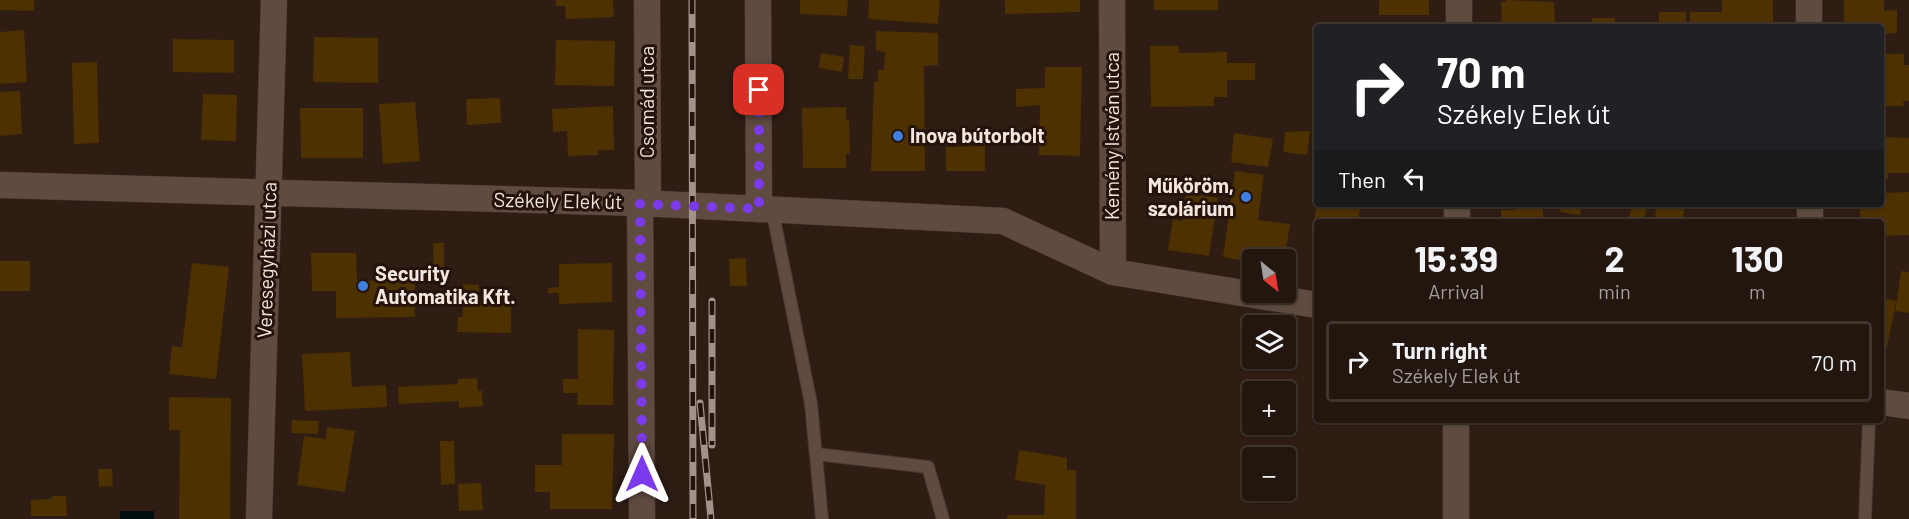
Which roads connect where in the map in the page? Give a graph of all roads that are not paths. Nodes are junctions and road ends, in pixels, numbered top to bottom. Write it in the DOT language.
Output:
graph roads {
  1 [pos="274,0"];
  2 [pos="647,0"];
  3 [pos="758,0"];
  4 [pos="1112,0"];
  5 [pos="1459,0"];
  6 [pos="1809,0"];
  7 [pos="1459,24"];
  8 [pos="1809,24"];
  9 [pos="0,185"];
  10 [pos="269,194"];
  11 [pos="644,204"];
  12 [pos="766,209"];
  13 [pos="1113,272"];
  14 [pos="1314,305"];
  15 [pos="1884,402"];
  16 [pos="1909,406"];
  17 [pos="1456,423"];
  18 [pos="1869,423"];
  19 [pos="816,454"];
  20 [pos="259,519"];
  21 [pos="642,519"];
  22 [pos="822,519"];
  23 [pos="943,519"];
  24 [pos="1456,519"];
  25 [pos="1865,519"];
  1 -- 10 [label="street, Veresegyházi utca"];
  2 -- 11 [label="street, Csomád utca"];
  3 -- 12 [label="street"];
  4 -- 13 [label="street, Kemény István utca"];
  5 -- 7 [label="street"];
  6 -- 8 [label="street"];
  9 -- 10 [label="street, Székely Elek út"];
  10 -- 11 [label="street, Székely Elek út"];
  10 -- 20 [label="street, Veresegyházi utca"];
  11 -- 12 [label="street, Székely Elek út"];
  11 -- 21 [label="street, Csomád utca"];
  12 -- 13 [label="street, Székely Elek út"];
  12 -- 19 [label="lane"];
  13 -- 14 [label="street, Székely Elek út"];
  15 -- 16 [label="street"];
  17 -- 24 [label="street"];
  18 -- 25 [label="lane"];
  19 -- 22 [label="lane"];
  19 -- 23 [label="lane"];
}
